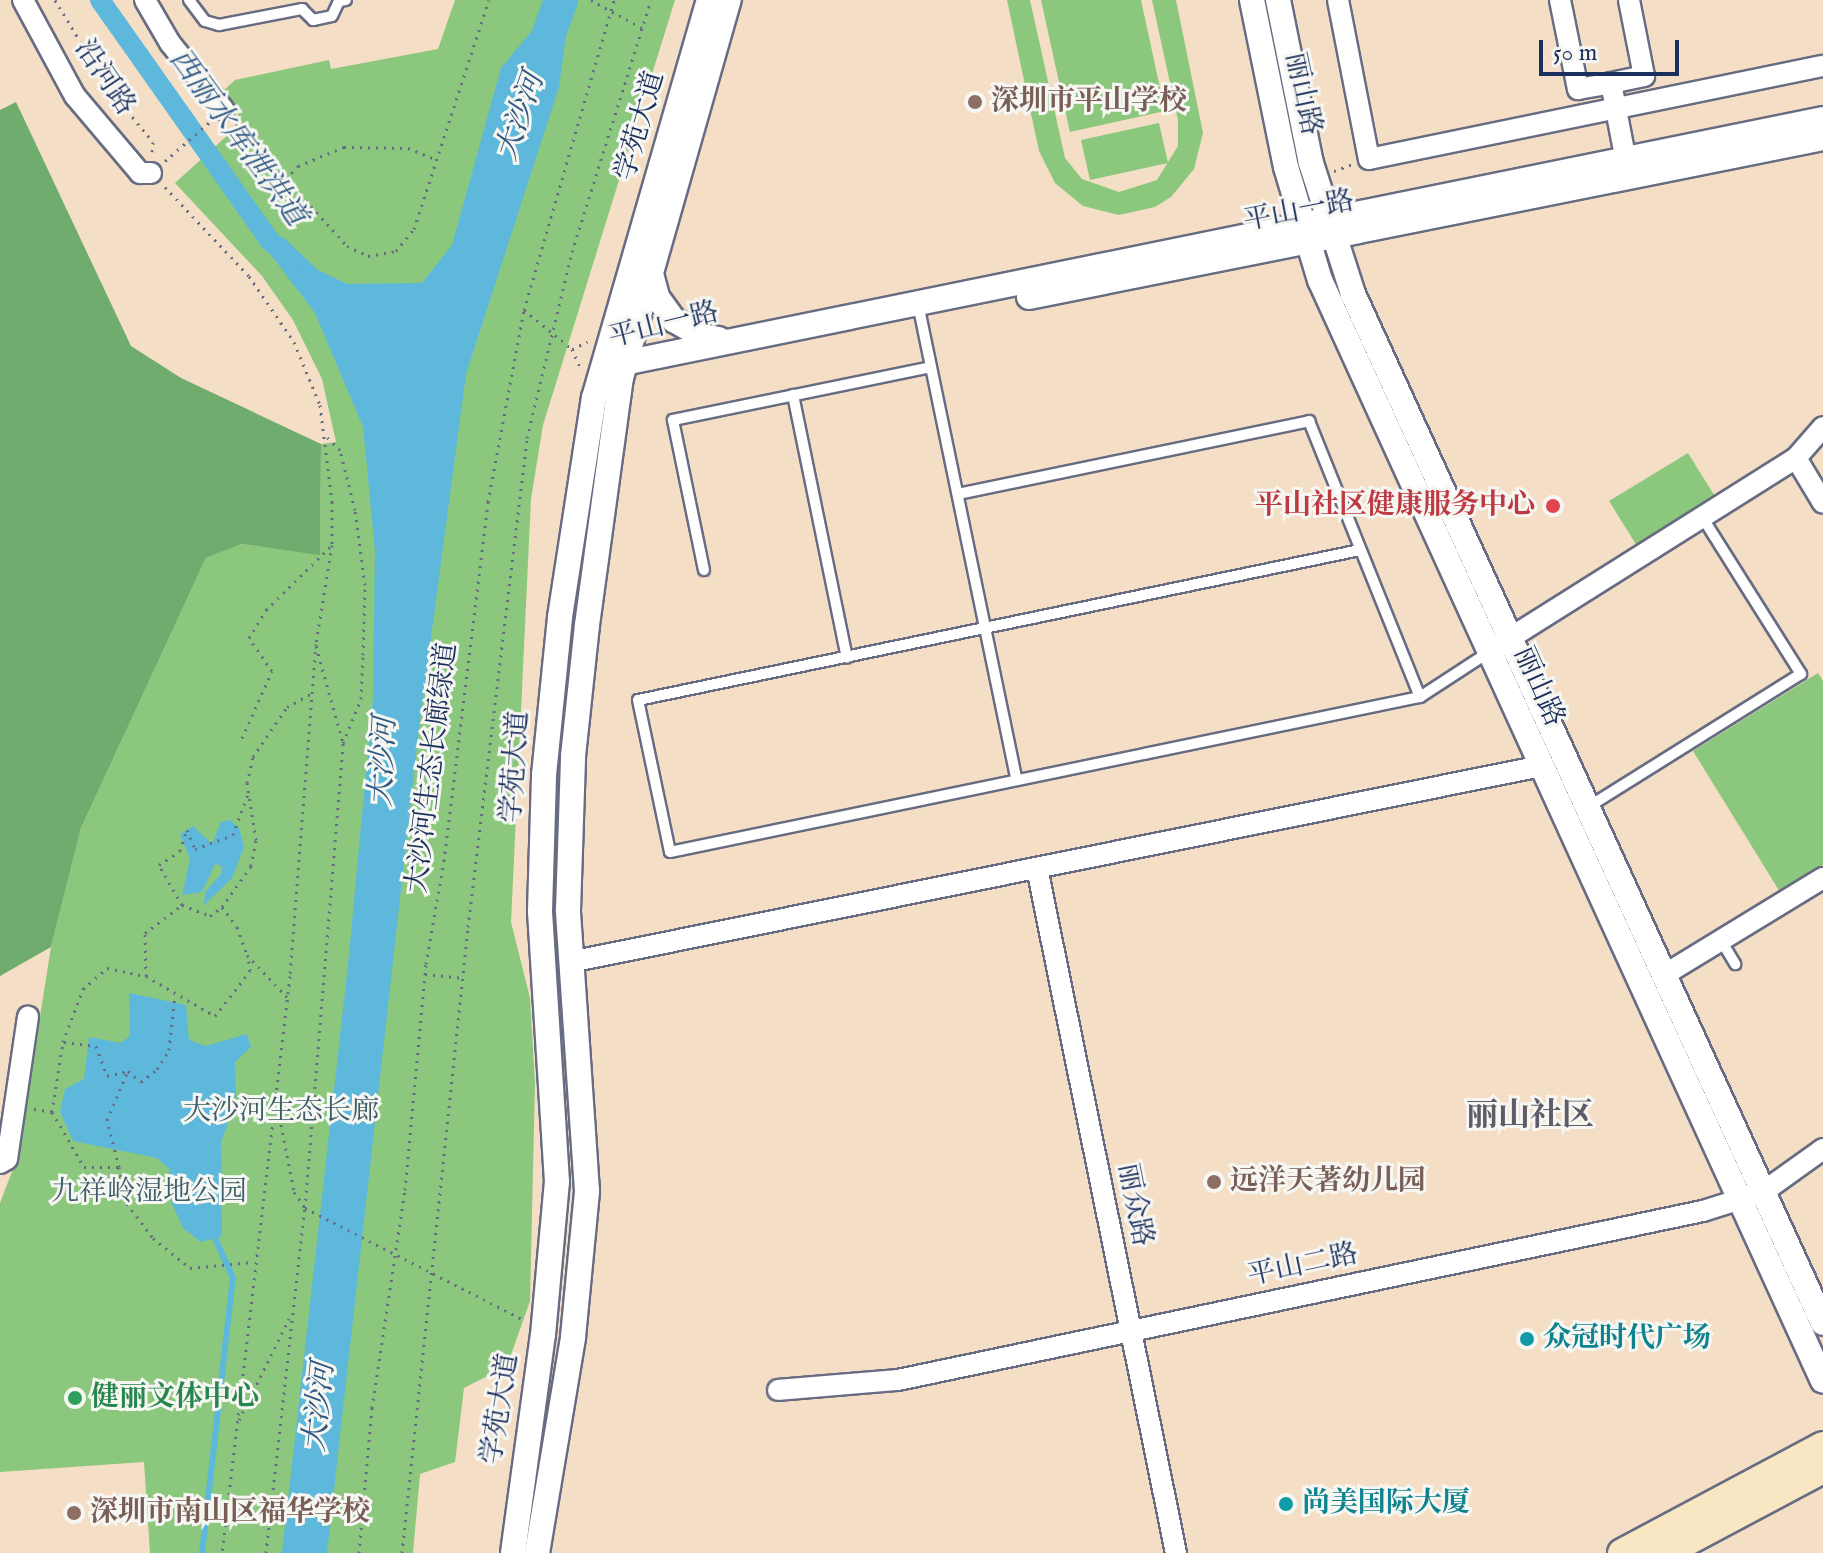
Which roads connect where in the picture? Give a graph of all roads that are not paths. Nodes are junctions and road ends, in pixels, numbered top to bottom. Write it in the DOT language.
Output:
graph roads {
  1 [pos="23,0"];
  2 [pos="145,0"];
  3 [pos="189,0"];
  4 [pos="346,0"];
  5 [pos="709,0"];
  6 [pos="729,0"];
  7 [pos="1252,0"];
  8 [pos="1278,0"];
  9 [pos="1338,0"];
  10 [pos="1560,0"];
  11 [pos="1629,0"];
  12 [pos="301,4"];
  13 [pos="1823,66"];
  14 [pos="1611,83"];
  15 [pos="1616,108"];
  16 [pos="221,112"];
  17 [pos="1823,119"];
  18 [pos="1823,138"];
  19 [pos="1628,168"];
  20 [pos="151,173"];
  21 [pos="1329,228"];
  22 [pos="1304,233"];
  23 [pos="650,270"];
  24 [pos="920,310"];
  25 [pos="734,339"];
  26 [pos="931,367"];
  27 [pos="616,371"];
  28 [pos="793,395"];
  29 [pos="1823,427"];
  30 [pos="1796,458"];
  31 [pos="958,494"];
  32 [pos="1823,503"];
  33 [pos="1702,517"];
  34 [pos="1360,550"];
  35 [pos="704,570"];
  36 [pos="985,628"];
  37 [pos="1510,638"];
  38 [pos="1489,652"];
  39 [pos="847,657"];
  40 [pos="1420,697"];
  41 [pos="1541,766"];
  42 [pos="1017,780"];
  43 [pos="1588,807"];
  44 [pos="1037,868"];
  45 [pos="1823,878"];
  46 [pos="1722,942"];
  47 [pos="570,962"];
  48 [pos="1735,964"];
  49 [pos="1664,975"];
  50 [pos="28,1017"];
  51 [pos="1823,1149"];
  52 [pos="0,1163"];
  53 [pos="1752,1197"];
  54 [pos="1823,1323"];
  55 [pos="1131,1331"];
  56 [pos="1823,1381"];
  57 [pos="778,1390"];
  58 [pos="1823,1446"];
  59 [pos="1823,1469"];
  60 [pos="513,1553"];
  61 [pos="537,1553"];
  62 [pos="1176,1553"];
  63 [pos="1622,1553"];
  64 [pos="1665,1553"];
  1 -- 20 [label="street, 沿河路"];
  2 -- 16 [label="street"];
  3 -- 12 [label="lane"];
  4 -- 12 [label="lane"];
  5 -- 27 [label="street, 学苑大道"];
  6 -- 23 [label="street, 学苑大道"];
  7 -- 22 [label="street, 丽山路"];
  8 -- 21 [label="street, 丽山路"];
  9 -- 15 [label="street"];
  10 -- 14 [label="street"];
  11 -- 14 [label="street"];
  13 -- 15 [label="street"];
  14 -- 15 [label="street"];
  15 -- 19 [label="street"];
  17 -- 19 [label="street, 平山一路"];
  18 -- 19 [label="street, 平山一路"];
  19 -- 21 [label="street, 平山一路"];
  21 -- 22 [label="street, 平山一路"];
  21 -- 37 [label="street, 丽山路"];
  22 -- 24 [label="street, 平山一路"];
  22 -- 38 [label="street, 丽山路"];
  23 -- 25 [label="street"];
  23 -- 27 [label="street, 学苑大道"];
  24 -- 25 [label="street, 平山一路"];
  24 -- 26 [label="lane"];
  24 -- 27 [label="street, 平山一路"];
  25 -- 27 [label="street, 平山一路"];
  26 -- 28 [label="lane"];
  26 -- 31 [label="lane"];
  27 -- 47 [label="street, 学苑大道"];
  27 -- 60 [label="street, 学苑大道"];
  28 -- 35 [label="lane"];
  28 -- 39 [label="lane"];
  29 -- 30 [label="street"];
  30 -- 32 [label="street"];
  30 -- 33 [label="street"];
  31 -- 34 [label="lane"];
  31 -- 36 [label="lane"];
  33 -- 37 [label="street"];
  33 -- 43 [label="lane"];
  34 -- 36 [label="lane"];
  34 -- 40 [label="lane"];
  36 -- 39 [label="lane"];
  36 -- 42 [label="lane"];
  37 -- 38 [label="street"];
  37 -- 43 [label="street, 丽山路"];
  38 -- 40 [label="lane"];
  38 -- 41 [label="street, 丽山路"];
  39 -- 42 [label="lane"];
  40 -- 42 [label="lane"];
  41 -- 44 [label="street"];
  41 -- 53 [label="street, 丽山路"];
  43 -- 49 [label="street, 丽山路"];
  44 -- 47 [label="street"];
  44 -- 55 [label="street, 丽众路"];
  45 -- 46 [label="street"];
  46 -- 48 [label="lane"];
  46 -- 49 [label="street"];
  47 -- 61 [label="street, 学苑大道"];
  49 -- 53 [label="street, 丽山路"];
  50 -- 52 [label="street"];
  51 -- 53 [label="street, 平山二路"];
  53 -- 54 [label="street, 丽山路"];
  53 -- 55 [label="street, 平山二路"];
  53 -- 56 [label="street, 丽山路"];
  55 -- 57 [label="street, 平山二路"];
  55 -- 62 [label="street, 丽众路"];
  58 -- 63 [label="main road"];
  59 -- 64 [label="main road"];
}
